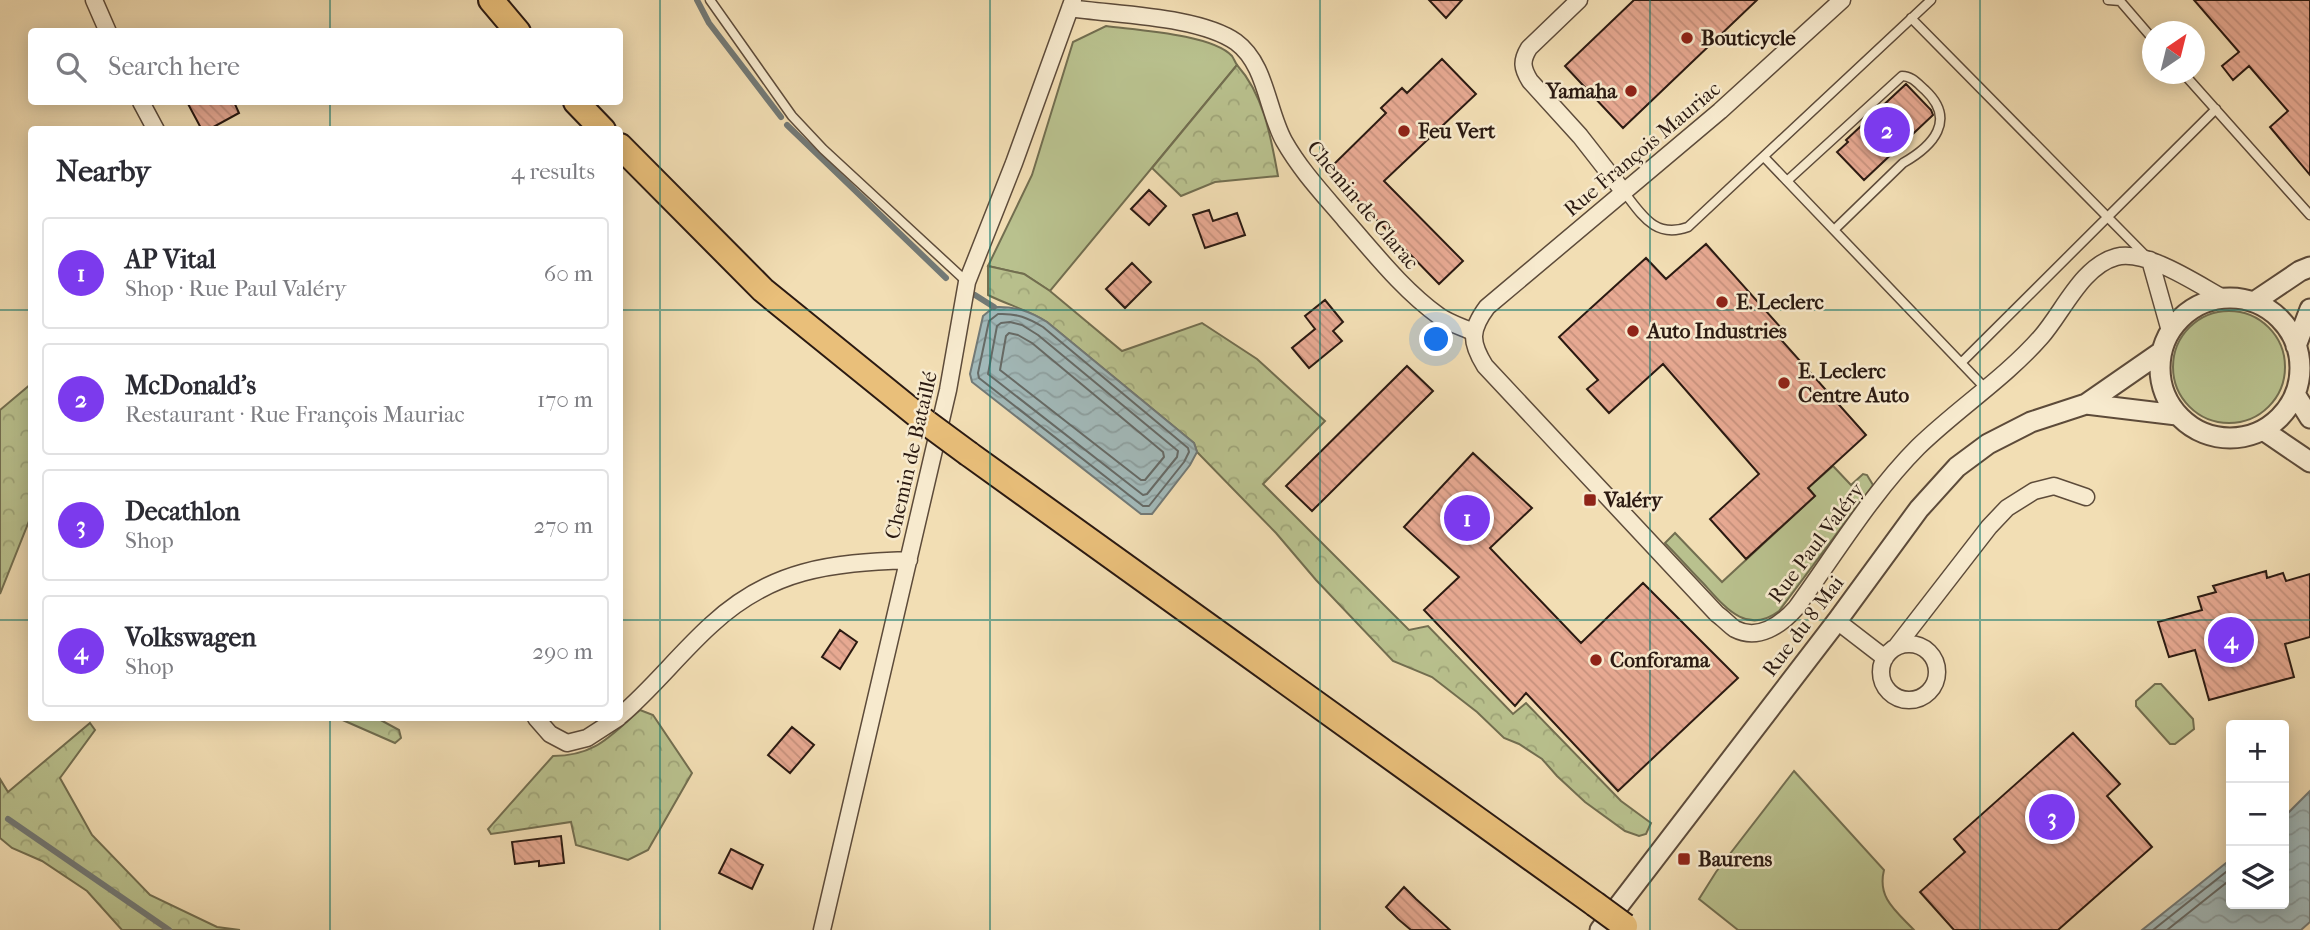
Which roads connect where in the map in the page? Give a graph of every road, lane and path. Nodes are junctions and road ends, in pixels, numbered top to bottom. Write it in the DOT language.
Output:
graph roads {
  1 [pos="94,0"];
  2 [pos="491,0"];
  3 [pos="710,0"];
  4 [pos="1579,0"];
  5 [pos="1842,0"];
  6 [pos="1931,0"];
  7 [pos="2108,0"];
  8 [pos="1071,4"];
  9 [pos="1911,18"];
  10 [pos="2142,26"];
  11 [pos="106,28"];
  12 [pos="515,28"];
  13 [pos="2193,84"];
  14 [pos="143,105"];
  15 [pos="579,105"];
  16 [pos="2216,109"];
  17 [pos="154,126"];
  18 [pos="599,126"];
  19 [pos="623,149"];
  20 [pos="1764,157"];
  21 [pos="1787,181"];
  22 [pos="1623,191"];
  23 [pos="2310,215"];
  24 [pos="2107,217"];
  25 [pos="1834,230"];
  26 [pos="2150,260"];
  27 [pos="2310,267"];
  28 [pos="967,282"];
  29 [pos="2223,298"];
  30 [pos="2254,302"];
  31 [pos="2310,309"];
  32 [pos="2170,331"];
  33 [pos="1473,332"];
  34 [pos="2296,346"];
  35 [pos="2161,352"];
  36 [pos="1962,363"];
  37 [pos="1986,388"];
  38 [pos="2295,394"];
  39 [pos="2086,404"];
  40 [pos="2177,415"];
  41 [pos="2310,418"];
  42 [pos="2263,430"];
  43 [pos="2310,462"];
  44 [pos="2086,498"];
  45 [pos="909,560"];
  46 [pos="1837,621"];
  47 [pos="623,713"];
  48 [pos="539,721"];
  49 [pos="614,721"];
  50 [pos="1628,928"];
  51 [pos="822,930"];
  52 [pos="1600,930"];
  1 -- 11 [label="street"];
  2 -- 12 [label="highway"];
  3 -- 28 [label="lane"];
  4 -- 22 [label="street"];
  5 -- 22 [label="street, Rue François Mauriac"];
  6 -- 9 [label="lane"];
  7 -- 10 [label="lane"];
  8 -- 28 [label="street, Chemin de Bataillé"];
  8 -- 33 [label="street, Chemin de Clarac"];
  9 -- 20 [label="lane"];
  9 -- 24 [label="lane"];
  13 -- 16 [label="lane"];
  14 -- 17 [label="street"];
  15 -- 18 [label="highway"];
  16 -- 23 [label="lane"];
  16 -- 24 [label="lane"];
  19 -- 50 [label="highway, bridge"];
  20 -- 21 [label="lane"];
  20 -- 22 [label="lane"];
  21 -- 25 [label="lane"];
  21 -- 25 [label="lane"];
  22 -- 33 [label="street, Rue François Mauriac"];
  24 -- 26 [label="lane"];
  24 -- 36 [label="lane"];
  25 -- 36 [label="lane"];
  26 -- 29 [label="street, Rue Paul Valéry"];
  26 -- 32 [label="street"];
  26 -- 37 [label="street, Rue Paul Valéry"];
  27 -- 30 [label="street"];
  28 -- 45 [label="street, Chemin de Bataillé"];
  29 -- 30 [label="street"];
  29 -- 32 [label="street"];
  30 -- 34 [label="street"];
  31 -- 34 [label="street"];
  32 -- 35 [label="street"];
  33 -- 37 [label="street, Rue Paul Valéry"];
  34 -- 38 [label="street"];
  35 -- 39 [label="street, Rue du 8 Mai"];
  35 -- 40 [label="street"];
  36 -- 37 [label="lane"];
  38 -- 41 [label="street"];
  38 -- 42 [label="street"];
  39 -- 40 [label="street, Rue du 8 Mai"];
  39 -- 46 [label="street, Rue du 8 Mai"];
  40 -- 42 [label="street"];
  42 -- 43 [label="street"];
  44 -- 46 [label="street"];
  45 -- 47 [label="street"];
  45 -- 51 [label="street, Chemin de Bataillé"];
  46 -- 52 [label="street, Rue du 8 Mai"];
  48 -- 49 [label="street"];
}
